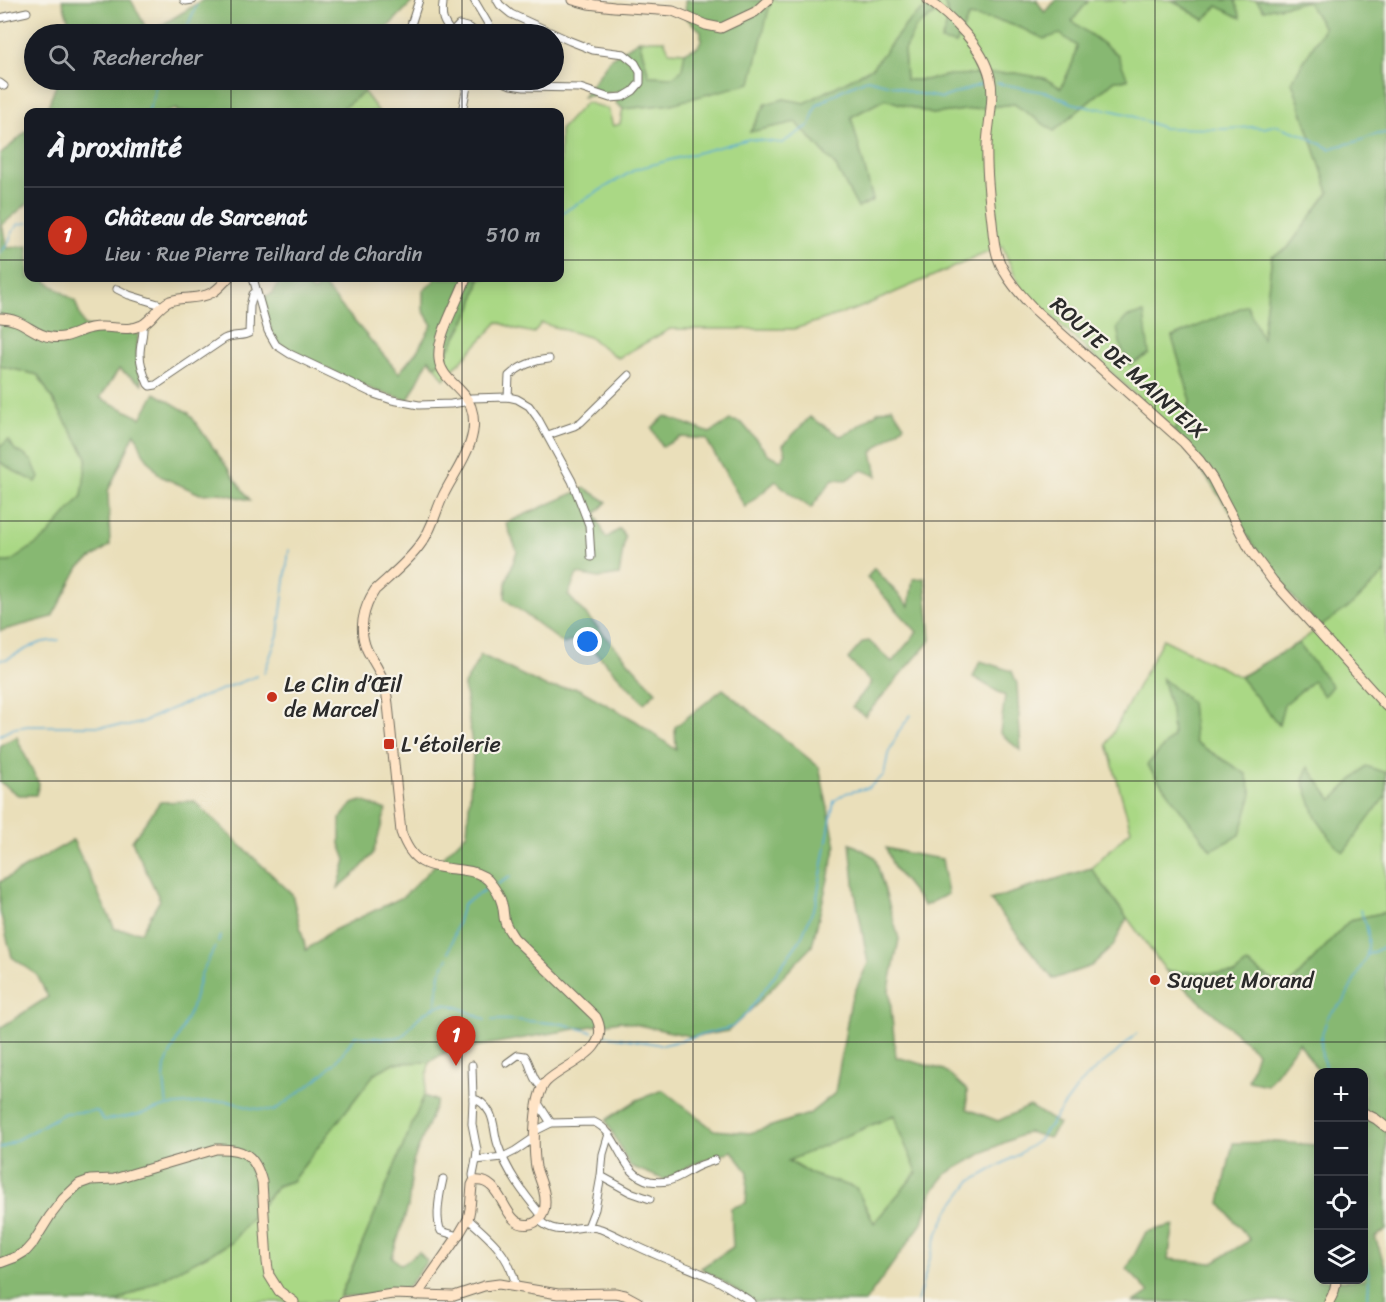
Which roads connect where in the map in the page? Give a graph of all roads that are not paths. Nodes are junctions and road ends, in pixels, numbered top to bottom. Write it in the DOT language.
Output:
graph roads {
  1 [pos="184,0"];
  2 [pos="193,0"];
  3 [pos="419,0"];
  4 [pos="474,0"];
  5 [pos="497,0"];
  6 [pos="573,0"];
  7 [pos="768,0"];
  8 [pos="928,0"];
  9 [pos="443,3"];
  10 [pos="27,12"];
  11 [pos="0,18"];
  12 [pos="411,24"];
  13 [pos="444,24"];
  14 [pos="488,24"];
  15 [pos="533,24"];
  16 [pos="564,38"];
  17 [pos="564,87"];
  18 [pos="467,90"];
  19 [pos="463,108"];
  20 [pos="224,282"];
  21 [pos="254,282"];
  22 [pos="464,282"];
  23 [pos="117,289"];
  24 [pos="256,292"];
  25 [pos="161,307"];
  26 [pos="0,318"];
  27 [pos="143,324"];
  28 [pos="549,359"];
  29 [pos="629,375"];
  30 [pos="508,397"];
  31 [pos="467,400"];
  32 [pos="548,435"];
  33 [pos="591,557"];
  34 [pos="1386,706"];
  35 [pos="507,1063"];
  36 [pos="472,1065"];
  37 [pos="542,1087"];
  38 [pos="473,1099"];
  39 [pos="537,1103"];
  40 [pos="1368,1115"];
  41 [pos="550,1123"];
  42 [pos="1386,1127"];
  43 [pos="609,1134"];
  44 [pos="534,1135"];
  45 [pos="503,1157"];
  46 [pos="476,1160"];
  47 [pos="715,1160"];
  48 [pos="601,1176"];
  49 [pos="443,1179"];
  50 [pos="474,1181"];
  51 [pos="650,1199"];
  52 [pos="541,1218"];
  53 [pos="468,1219"];
  54 [pos="588,1227"];
  55 [pos="458,1236"];
  56 [pos="0,1263"];
  57 [pos="1336,1284"];
  58 [pos="516,1286"];
  59 [pos="410,1297"];
  60 [pos="294,1302"];
  61 [pos="343,1302"];
  62 [pos="638,1302"];
  63 [pos="752,1302"];
  64 [pos="1329,1302"];
  1 -- 2 [label="street"];
  3 -- 12 [label="street"];
  4 -- 14 [label="street"];
  5 -- 15 [label="street"];
  6 -- 7 [label="street"];
  8 -- 34 [label="street, ROUTE DE MAINTEIX"];
  9 -- 13 [label="street"];
  10 -- 11 [label="street"];
  16 -- 17 [label="street"];
  18 -- 19 [label="street"];
  20 -- 25 [label="street"];
  21 -- 24 [label="street"];
  22 -- 31 [label="street"];
  23 -- 25 [label="street"];
  24 -- 27 [label="street"];
  24 -- 31 [label="street"];
  25 -- 27 [label="street"];
  26 -- 27 [label="street"];
  28 -- 30 [label="street"];
  29 -- 32 [label="street"];
  30 -- 31 [label="street"];
  30 -- 32 [label="street"];
  31 -- 37 [label="street"];
  32 -- 33 [label="street"];
  35 -- 37 [label="street"];
  36 -- 38 [label="street"];
  37 -- 39 [label="street"];
  38 -- 45 [label="street"];
  38 -- 46 [label="street"];
  39 -- 41 [label="street"];
  39 -- 44 [label="street"];
  40 -- 42 [label="street"];
  41 -- 43 [label="street"];
  41 -- 44 [label="street"];
  43 -- 47 [label="street"];
  43 -- 48 [label="street"];
  44 -- 45 [label="street"];
  44 -- 52 [label="street"];
  45 -- 46 [label="street"];
  45 -- 52 [label="street"];
  46 -- 50 [label="street"];
  48 -- 51 [label="street"];
  48 -- 54 [label="street"];
  49 -- 55 [label="street"];
  50 -- 52 [label="street"];
  50 -- 53 [label="street"];
  52 -- 54 [label="street"];
  53 -- 55 [label="street"];
  53 -- 58 [label="street"];
  54 -- 63 [label="street"];
  55 -- 59 [label="street"];
  56 -- 60 [label="street"];
  57 -- 64 [label="street"];
  58 -- 59 [label="street"];
  58 -- 62 [label="street"];
  59 -- 61 [label="street"];
}
